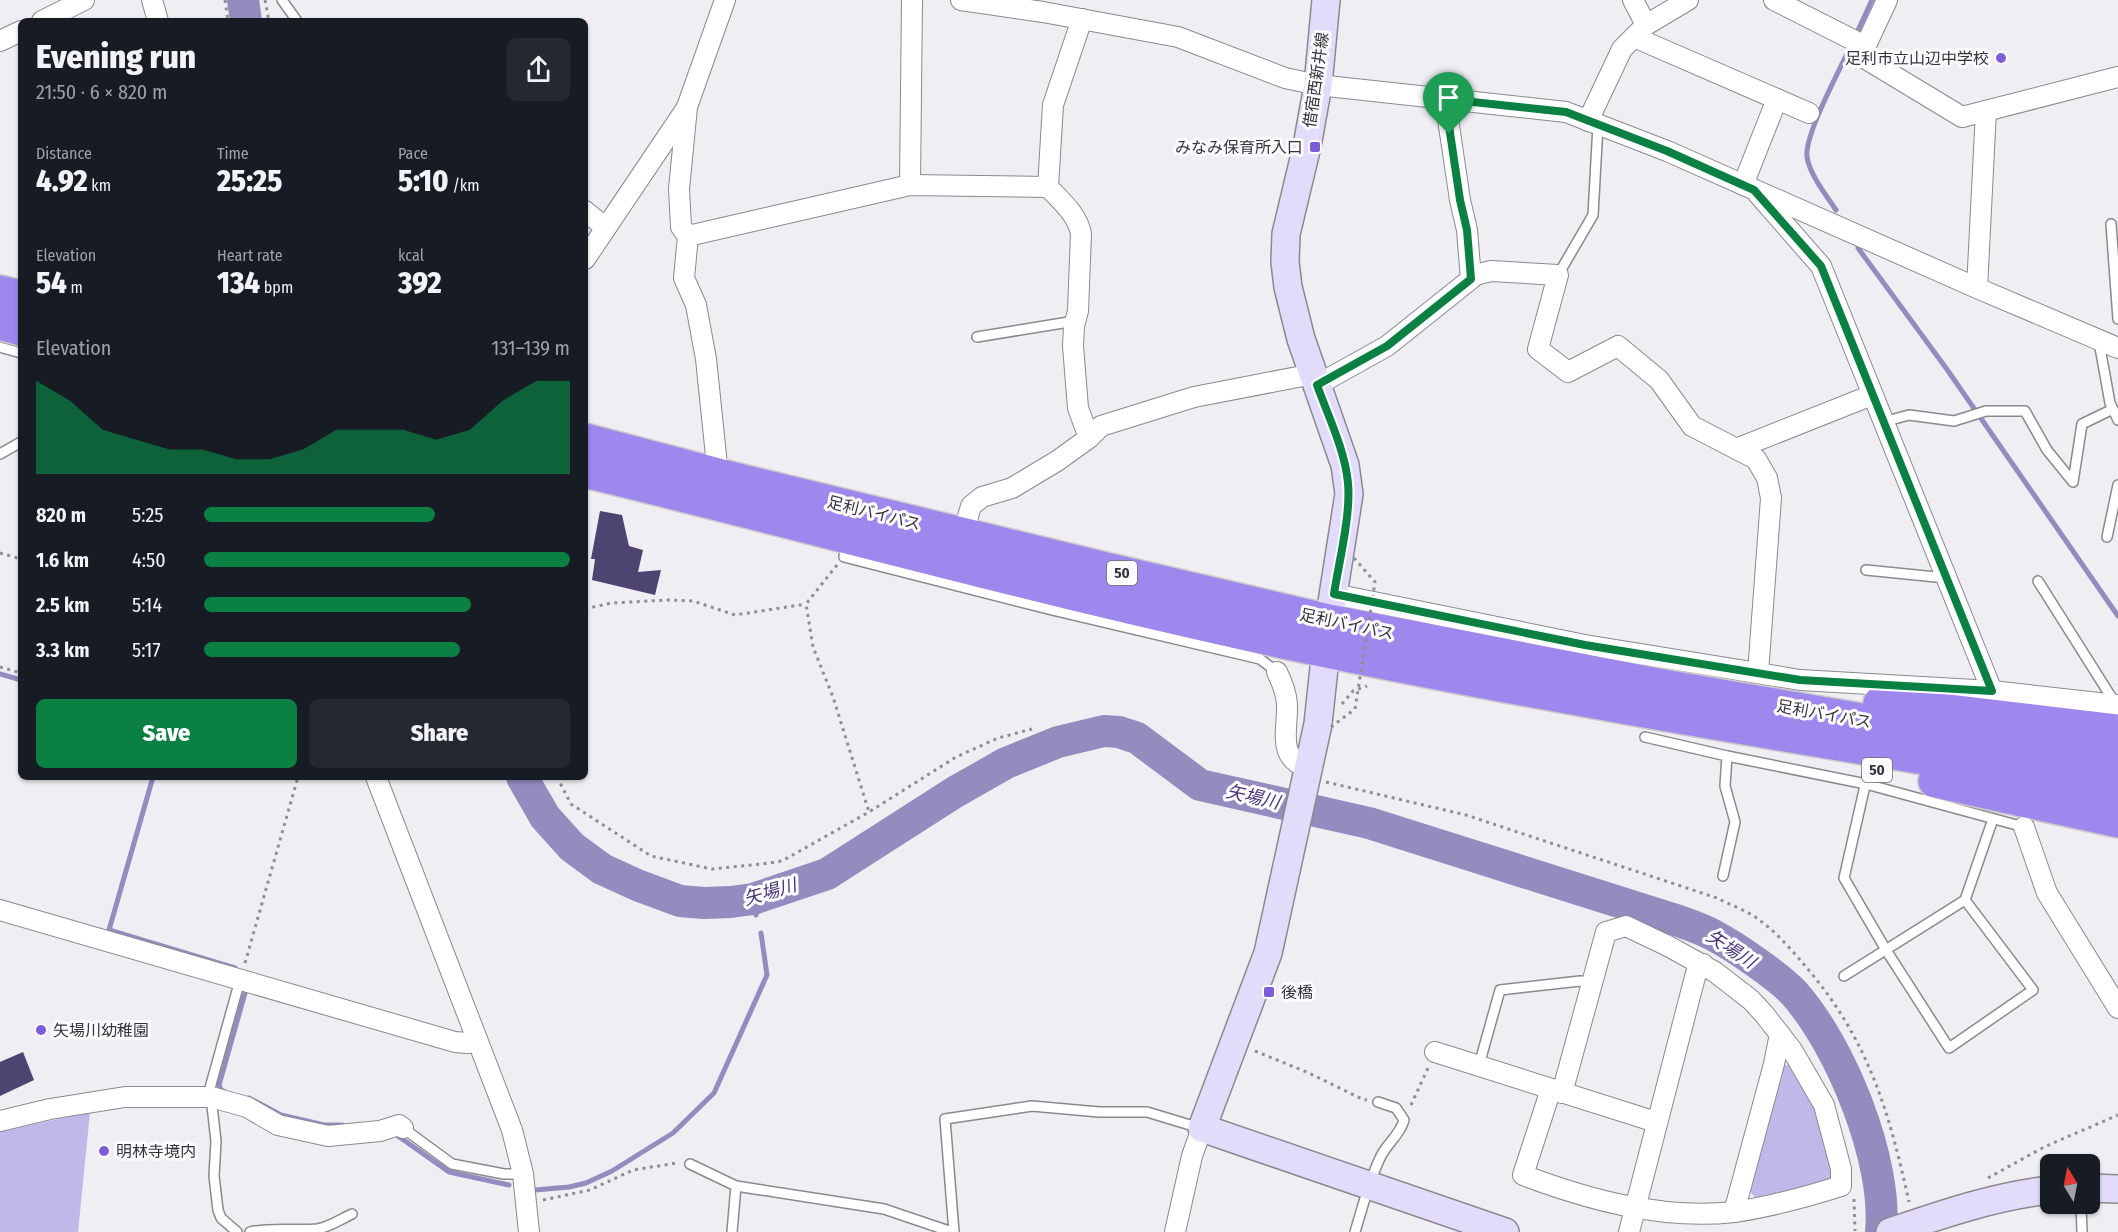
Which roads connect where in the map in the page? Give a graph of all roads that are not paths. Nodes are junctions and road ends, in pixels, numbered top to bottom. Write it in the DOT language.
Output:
graph roads {
  1 [pos="84,0"];
  2 [pos="152,0"];
  3 [pos="282,0"];
  4 [pos="725,0"];
  5 [pos="912,0"];
  6 [pos="961,0"];
  7 [pos="1326,0"];
  8 [pos="1633,0"];
  9 [pos="1688,0"];
  10 [pos="1773,0"];
  11 [pos="1887,0"];
  12 [pos="48,18"];
  13 [pos="157,18"];
  14 [pos="295,18"];
  15 [pos="1082,19"];
  16 [pos="1640,31"];
  17 [pos="18,32"];
  18 [pos="0,41"];
  19 [pos="1865,46"];
  20 [pos="2118,77"];
  21 [pos="1318,85"];
  22 [pos="1445,99"];
  23 [pos="1777,99"];
  24 [pos="687,107"];
  25 [pos="1986,111"];
  26 [pos="1809,113"];
  27 [pos="1593,123"];
  28 [pos="910,185"];
  29 [pos="1048,187"];
  30 [pos="1749,188"];
  31 [pos="588,213"];
  32 [pos="2111,224"];
  33 [pos="606,228"];
  34 [pos="688,236"];
  35 [pos="588,255"];
  36 [pos="1558,275"];
  37 [pos="1471,276"];
  38 [pos="1977,288"];
  39 [pos="0,292"];
  40 [pos="18,296"];
  41 [pos="2118,319"];
  42 [pos="1075,321"];
  43 [pos="0,323"];
  44 [pos="18,328"];
  45 [pos="977,337"];
  46 [pos="2098,339"];
  47 [pos="0,347"];
  48 [pos="2118,348"];
  49 [pos="18,352"];
  50 [pos="1315,380"];
  51 [pos="1872,395"];
  52 [pos="2113,409"];
  53 [pos="2118,420"];
  54 [pos="1883,422"];
  55 [pos="1089,438"];
  56 [pos="588,441"];
  57 [pos="18,444"];
  58 [pos="1736,448"];
  59 [pos="0,454"];
  60 [pos="588,472"];
  61 [pos="718,475"];
  62 [pos="2118,485"];
  63 [pos="963,534"];
  64 [pos="2107,537"];
  65 [pos="845,546"];
  66 [pos="1866,570"];
  67 [pos="1946,578"];
  68 [pos="2038,581"];
  69 [pos="1330,622"];
  70 [pos="1277,672"];
  71 [pos="1758,673"];
  72 [pos="1663,686"];
  73 [pos="1992,691"];
  74 [pos="2117,714"];
  75 [pos="1642,724"];
  76 [pos="1846,731"];
  77 [pos="1726,756"];
  78 [pos="2118,764"];
  79 [pos="1867,776"];
  80 [pos="377,780"];
  81 [pos="1306,780"];
  82 [pos="2118,790"];
  83 [pos="1993,819"];
  84 [pos="2118,821"];
  85 [pos="2024,827"];
  86 [pos="1723,876"];
  87 [pos="1965,900"];
  88 [pos="0,910"];
  89 [pos="1886,950"];
  90 [pos="1703,964"];
  91 [pos="1844,976"];
  92 [pos="240,980"];
  93 [pos="1593,982"];
  94 [pos="2118,1008"];
  95 [pos="1780,1034"];
  96 [pos="477,1041"];
  97 [pos="1435,1052"];
  98 [pos="1479,1065"];
  99 [pos="1556,1091"];
  100 [pos="211,1096"];
  101 [pos="1378,1102"];
  102 [pos="0,1121"];
  103 [pos="1656,1122"];
  104 [pos="404,1128"];
  105 [pos="1202,1128"];
  106 [pos="690,1164"];
  107 [pos="523,1174"];
  108 [pos="1369,1185"];
  109 [pos="736,1186"];
  110 [pos="2100,1188"];
  111 [pos="2118,1189"];
  112 [pos="2040,1191"];
  113 [pos="1635,1207"];
  114 [pos="1734,1212"];
  115 [pos="352,1214"];
  116 [pos="2081,1214"];
  117 [pos="1897,1230"];
  118 [pos="237,1232"];
  119 [pos="250,1232"];
  120 [pos="530,1232"];
  121 [pos="732,1232"];
  122 [pos="953,1232"];
  123 [pos="1174,1232"];
  124 [pos="1355,1232"];
  125 [pos="1505,1232"];
  126 [pos="1629,1232"];
  127 [pos="2082,1232"];
  1 -- 12 [label="street"];
  2 -- 13 [label="street"];
  3 -- 14 [label="lane"];
  4 -- 24 [label="street"];
  5 -- 28 [label="street"];
  6 -- 15 [label="street"];
  7 -- 21 [label="street, 借宿西新井線"];
  8 -- 16 [label="street"];
  9 -- 16 [label="street"];
  10 -- 19 [label="street"];
  11 -- 19 [label="street"];
  15 -- 21 [label="street"];
  15 -- 29 [label="street"];
  16 -- 23 [label="street"];
  16 -- 27 [label="street"];
  17 -- 18 [label="street"];
  19 -- 25 [label="street"];
  20 -- 25 [label="street"];
  21 -- 22 [label="street"];
  21 -- 50 [label="street, 借宿西新井線"];
  22 -- 27 [label="street"];
  22 -- 37 [label="street"];
  23 -- 26 [label="street"];
  23 -- 30 [label="street"];
  24 -- 33 [label="street"];
  24 -- 34 [label="street"];
  25 -- 38 [label="street"];
  27 -- 30 [label="street"];
  27 -- 36 [label="lane"];
  28 -- 29 [label="street"];
  28 -- 34 [label="street"];
  29 -- 42 [label="street"];
  30 -- 38 [label="street"];
  30 -- 51 [label="street"];
  31 -- 33 [label="street"];
  32 -- 41 [label="lane"];
  33 -- 35 [label="street"];
  34 -- 61 [label="street"];
  36 -- 37 [label="street"];
  36 -- 58 [label="street"];
  37 -- 50 [label="street"];
  38 -- 46 [label="street"];
  39 -- 40 [label="highway"];
  42 -- 45 [label="lane"];
  42 -- 55 [label="street"];
  43 -- 44 [label="highway"];
  46 -- 48 [label="street"];
  46 -- 52 [label="lane"];
  47 -- 49 [label="lane"];
  50 -- 55 [label="street"];
  50 -- 69 [label="street, 借宿西新井線"];
  51 -- 54 [label="street"];
  51 -- 58 [label="street"];
  52 -- 53 [label="lane"];
  52 -- 54 [label="lane"];
  54 -- 67 [label="street"];
  55 -- 63 [label="street"];
  56 -- 61 [label="highway, 足利バイパス / 50"];
  57 -- 59 [label="lane"];
  58 -- 71 [label="street"];
  60 -- 65 [label="highway, 足利バイパス / 50"];
  61 -- 63 [label="highway, 足利バイパス / 50"];
  62 -- 64 [label="lane"];
  63 -- 69 [label="highway, 足利バイパス / 50"];
  65 -- 69 [label="highway, 足利バイパス / 50"];
  65 -- 70 [label="lane"];
  66 -- 67 [label="lane"];
  67 -- 73 [label="street"];
  68 -- 74 [label="lane"];
  69 -- 71 [label="street"];
  69 -- 72 [label="highway, 足利バイパス / 50"];
  69 -- 75 [label="highway, 足利バイパス / 50"];
  69 -- 81 [label="street, 借宿西新井線"];
  70 -- 81 [label="street"];
  71 -- 73 [label="street"];
  72 -- 74 [label="highway, 50"];
  72 -- 76 [label="highway, 足利バイパス / 50"];
  73 -- 74 [label="street"];
  75 -- 76 [label="highway, 足利バイパス / 50"];
  75 -- 77 [label="lane"];
  75 -- 79 [label="highway, 50"];
  76 -- 78 [label="highway, 足利バイパス / 50"];
  76 -- 82 [label="highway, 足利バイパス / 50"];
  77 -- 79 [label="lane"];
  77 -- 86 [label="lane"];
  79 -- 83 [label="lane"];
  79 -- 84 [label="highway, 50"];
  79 -- 89 [label="lane"];
  80 -- 96 [label="street"];
  81 -- 105 [label="street"];
  83 -- 85 [label="lane"];
  83 -- 87 [label="lane"];
  85 -- 94 [label="street"];
  87 -- 89 [label="lane"];
  87 -- 89 [label="lane"];
  88 -- 92 [label="street"];
  89 -- 91 [label="lane"];
  90 -- 93 [label="street"];
  90 -- 95 [label="street"];
  90 -- 103 [label="street"];
  92 -- 96 [label="street"];
  92 -- 100 [label="lane"];
  93 -- 98 [label="lane"];
  93 -- 99 [label="street"];
  95 -- 114 [label="street"];
  95 -- 114 [label="street"];
  96 -- 107 [label="street"];
  97 -- 98 [label="street"];
  98 -- 99 [label="street"];
  99 -- 103 [label="street"];
  99 -- 113 [label="street"];
  100 -- 102 [label="street"];
  100 -- 104 [label="street"];
  100 -- 118 [label="lane"];
  101 -- 108 [label="lane"];
  103 -- 113 [label="street"];
  104 -- 107 [label="lane"];
  105 -- 108 [label="street"];
  105 -- 122 [label="lane"];
  105 -- 123 [label="street"];
  106 -- 109 [label="lane"];
  107 -- 120 [label="street"];
  108 -- 124 [label="lane"];
  108 -- 125 [label="street"];
  109 -- 121 [label="lane"];
  109 -- 122 [label="lane"];
  110 -- 111 [label="street"];
  112 -- 117 [label="street"];
  113 -- 114 [label="street"];
  113 -- 126 [label="street"];
  115 -- 119 [label="lane"];
  116 -- 127 [label="lane"];
}
